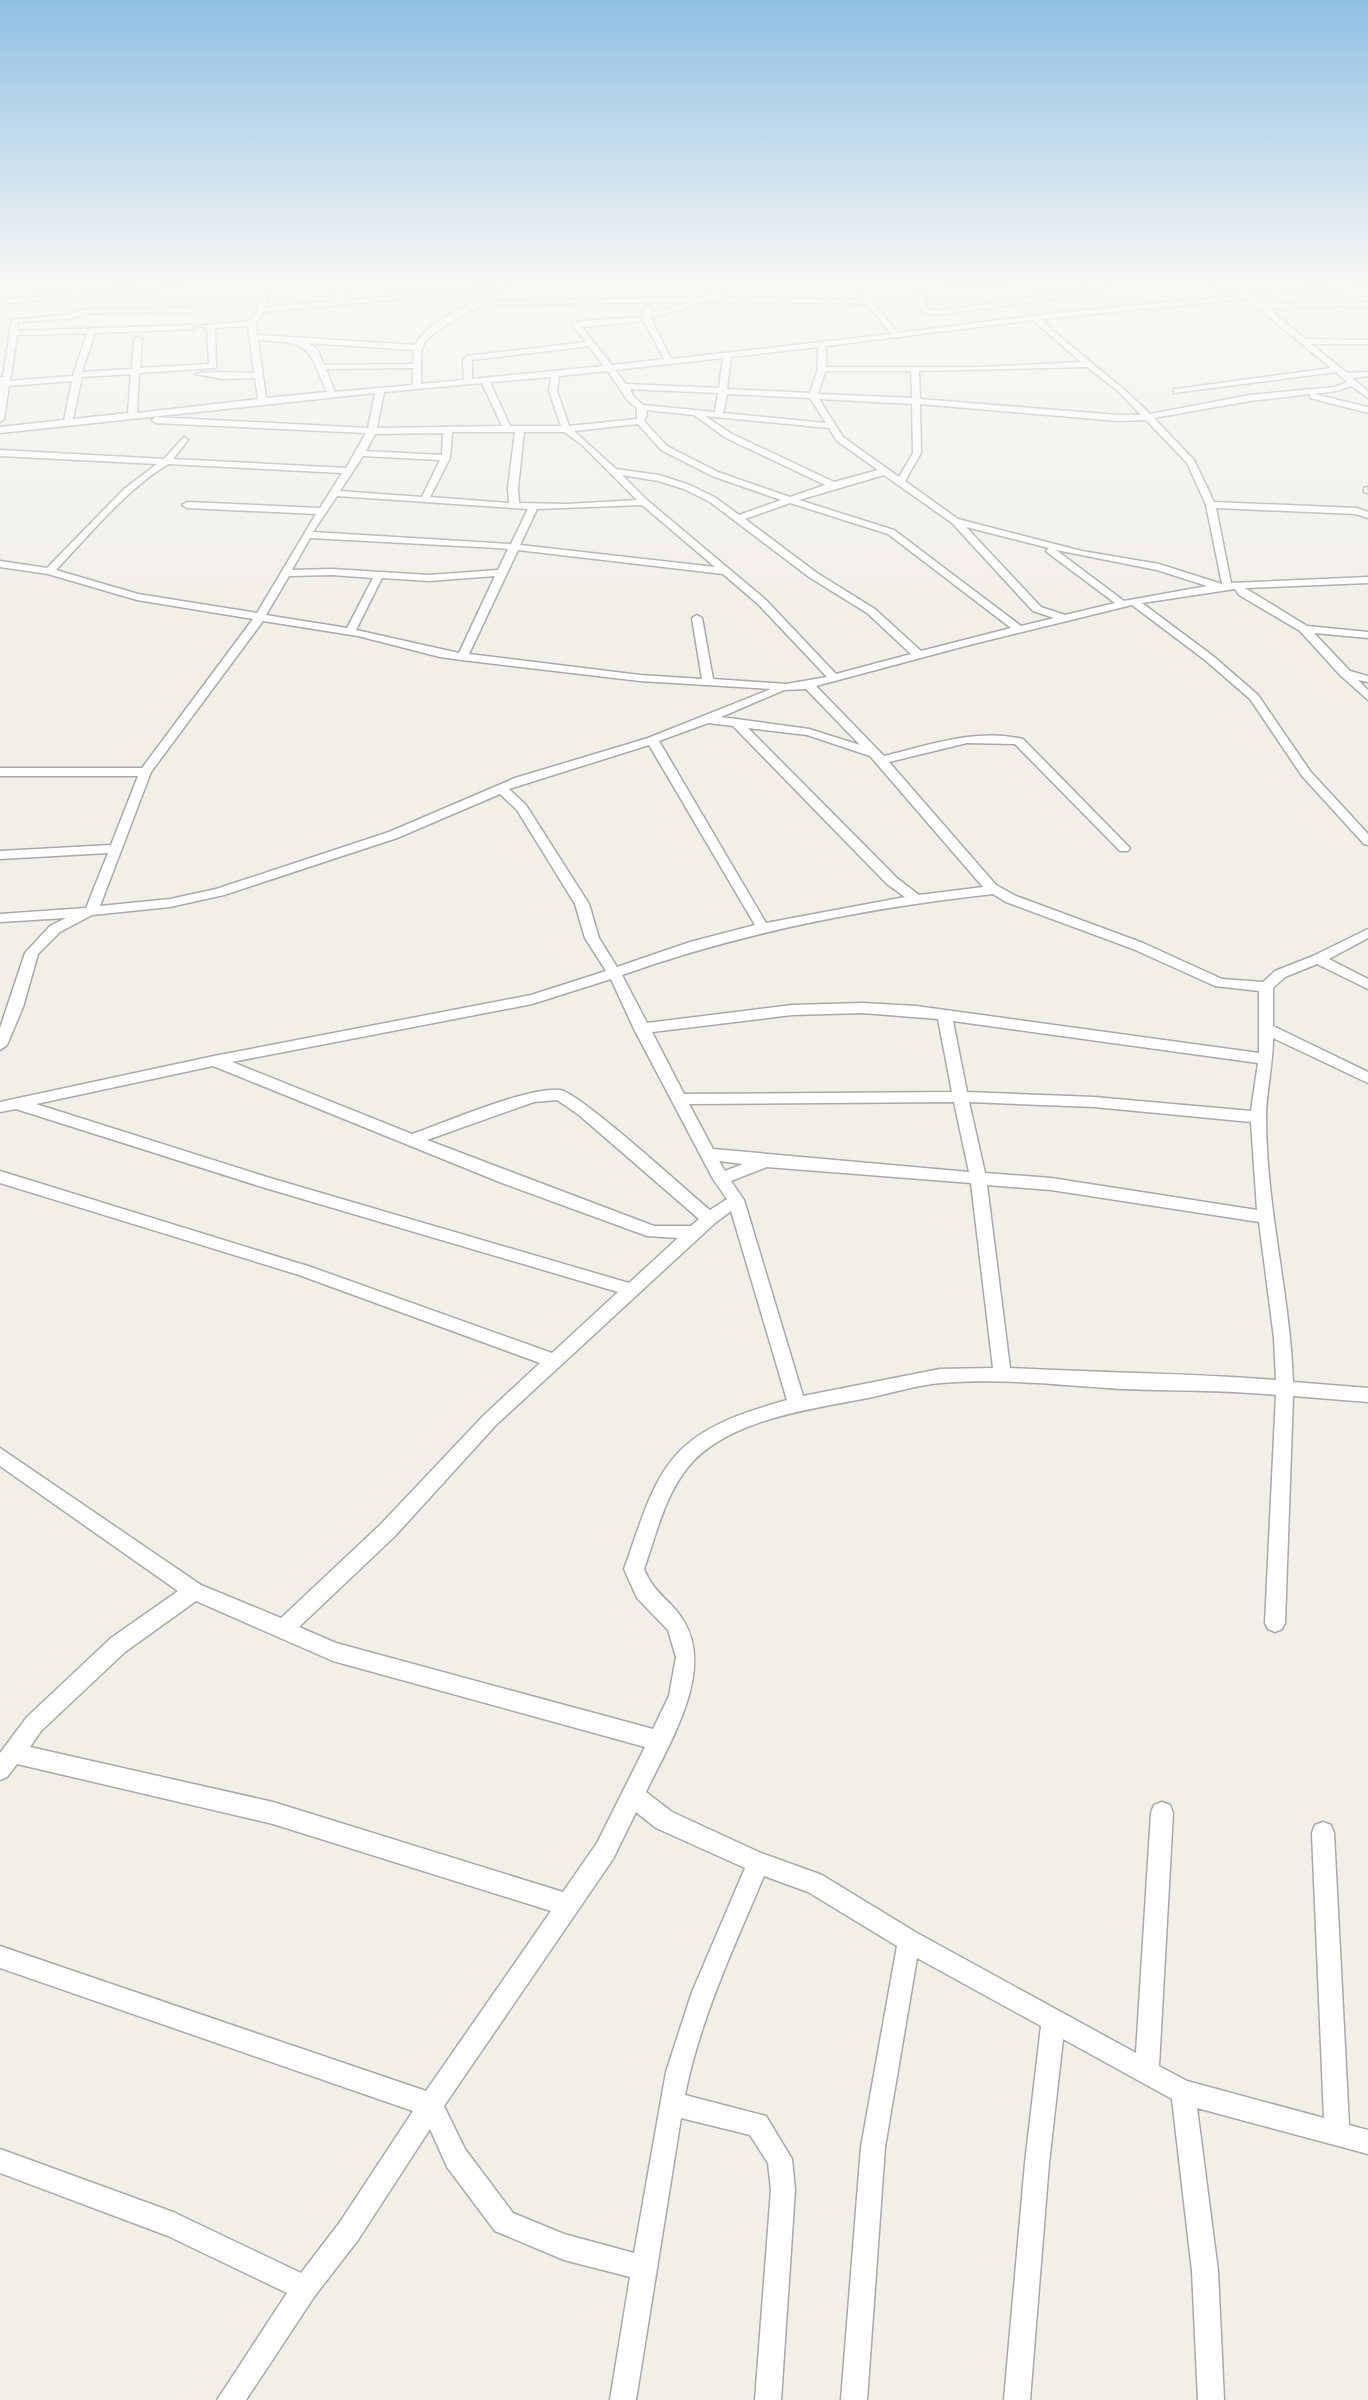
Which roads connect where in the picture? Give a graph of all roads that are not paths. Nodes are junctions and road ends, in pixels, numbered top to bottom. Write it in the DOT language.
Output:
graph roads {
  1 [pos="3,395"];
  2 [pos="74,395"];
  3 [pos="134,395"];
  4 [pos="262,395"];
  5 [pos="288,395"];
  6 [pos="322,395"];
  7 [pos="379,395"];
  8 [pos="491,395"];
  9 [pos="554,395"];
  10 [pos="628,395"];
  11 [pos="722,395"];
  12 [pos="795,395"];
  13 [pos="914,395"];
  14 [pos="1126,395"];
  15 [pos="1283,395"];
  16 [pos="1306,395"];
  17 [pos="813,396"];
  18 [pos="293,398"];
  19 [pos="262,401"];
  20 [pos="914,401"];
  21 [pos="190,409"];
  22 [pos="1368,410"];
  23 [pos="696,413"];
  24 [pos="641,415"];
  25 [pos="132,416"];
  26 [pos="718,416"];
  27 [pos="120,417"];
  28 [pos="1146,417"];
  29 [pos="0,419"];
  30 [pos="166,421"];
  31 [pos="68,422"];
  32 [pos="189,422"];
  33 [pos="832,426"];
  34 [pos="507,429"];
  35 [pos="520,429"];
  36 [pos="566,429"];
  37 [pos="0,430"];
  38 [pos="448,430"];
  39 [pos="372,431"];
  40 [pos="190,448"];
  41 [pos="0,453"];
  42 [pos="360,453"];
  43 [pos="446,458"];
  44 [pos="166,462"];
  45 [pos="348,471"];
  46 [pos="612,471"];
  47 [pos="883,471"];
  48 [pos="900,483"];
  49 [pos="833,485"];
  50 [pos="335,493"];
  51 [pos="425,499"];
  52 [pos="789,500"];
  53 [pos="644,502"];
  54 [pos="514,504"];
  55 [pos="187,505"];
  56 [pos="1211,505"];
  57 [pos="534,506"];
  58 [pos="323,510"];
  59 [pos="1368,515"];
  60 [pos="739,518"];
  61 [pos="955,521"];
  62 [pos="307,536"];
  63 [pos="1044,546"];
  64 [pos="512,547"];
  65 [pos="1082,555"];
  66 [pos="0,564"];
  67 [pos="1077,569"];
  68 [pos="49,571"];
  69 [pos="723,571"];
  70 [pos="285,573"];
  71 [pos="502,573"];
  72 [pos="379,575"];
  73 [pos="1368,580"];
  74 [pos="1233,588"];
  75 [pos="1128,603"];
  76 [pos="1037,610"];
  77 [pos="260,617"];
  78 [pos="697,618"];
  79 [pos="1064,618"];
  80 [pos="1049,621"];
  81 [pos="1019,629"];
  82 [pos="1304,629"];
  83 [pos="350,632"];
  84 [pos="1368,635"];
  85 [pos="920,656"];
  86 [pos="461,657"];
  87 [pos="835,679"];
  88 [pos="708,683"];
  89 [pos="1364,683"];
  90 [pos="809,685"];
  91 [pos="786,687"];
  92 [pos="1368,697"];
  93 [pos="707,719"];
  94 [pos="737,723"];
  95 [pos="652,740"];
  96 [pos="877,757"];
  97 [pos="0,772"];
  98 [pos="145,772"];
  99 [pos="502,789"];
  100 [pos="1368,821"];
  101 [pos="1352,825"];
  102 [pos="1368,841"];
  103 [pos="1124,848"];
  104 [pos="113,849"];
  105 [pos="0,855"];
  106 [pos="995,890"];
  107 [pos="915,898"];
  108 [pos="92,910"];
  109 [pos="0,918"];
  110 [pos="763,928"];
  111 [pos="1368,933"];
  112 [pos="1318,959"];
  113 [pos="614,972"];
  114 [pos="1368,985"];
  115 [pos="1266,987"];
  116 [pos="945,1015"];
  117 [pos="1265,1028"];
  118 [pos="641,1029"];
  119 [pos="0,1045"];
  120 [pos="1266,1059"];
  121 [pos="214,1061"];
  122 [pos="1368,1078"];
  123 [pos="961,1097"];
  124 [pos="679,1099"];
  125 [pos="17,1103"];
  126 [pos="0,1107"];
  127 [pos="1258,1116"];
  128 [pos="412,1140"];
  129 [pos="708,1154"];
  130 [pos="765,1161"];
  131 [pos="0,1177"];
  132 [pos="978,1177"];
  133 [pos="721,1178"];
  134 [pos="736,1200"];
  135 [pos="1266,1217"];
  136 [pos="709,1219"];
  137 [pos="653,1232"];
  138 [pos="695,1232"];
  139 [pos="665,1259"];
  140 [pos="632,1290"];
  141 [pos="554,1362"];
  142 [pos="1002,1375"];
  143 [pos="1285,1390"];
  144 [pos="1368,1395"];
  145 [pos="797,1405"];
  146 [pos="0,1456"];
  147 [pos="194,1591"];
  148 [pos="1275,1623"];
  149 [pos="283,1629"];
  150 [pos="659,1741"];
  151 [pos="13,1753"];
  152 [pos="0,1770"];
  153 [pos="633,1796"];
  154 [pos="1161,1813"];
  155 [pos="1324,1833"];
  156 [pos="758,1863"];
  157 [pos="568,1905"];
  158 [pos="909,1941"];
  159 [pos="0,1957"];
  160 [pos="1053,2022"];
  161 [pos="1147,2073"];
  162 [pos="1184,2092"];
  163 [pos="672,2104"];
  164 [pos="431,2105"];
  165 [pos="1337,2134"];
  166 [pos="1368,2142"];
  167 [pos="0,2161"];
  168 [pos="644,2268"];
  169 [pos="305,2288"];
  170 [pos="230,2400"];
  171 [pos="623,2400"];
  172 [pos="768,2400"];
  173 [pos="854,2400"];
  174 [pos="1017,2400"];
  175 [pos="1211,2400"];
  1 -- 29 [label="street"];
  2 -- 31 [label="street"];
  3 -- 25 [label="street"];
  4 -- 19 [label="street"];
  5 -- 18 [label="street"];
  6 -- 18 [label="street"];
  7 -- 39 [label="street"];
  8 -- 34 [label="street"];
  9 -- 36 [label="street"];
  10 -- 24 [label="street"];
  11 -- 26 [label="street"];
  12 -- 17 [label="street"];
  13 -- 20 [label="street"];
  14 -- 28 [label="street"];
  15 -- 28 [label="street"];
  16 -- 22 [label="street"];
  17 -- 20 [label="street"];
  17 -- 33 [label="street"];
  18 -- 19 [label="street"];
  19 -- 21 [label="street"];
  20 -- 28 [label="street"];
  20 -- 48 [label="street"];
  21 -- 25 [label="street"];
  21 -- 32 [label="street"];
  23 -- 24 [label="street"];
  23 -- 26 [label="street"];
  23 -- 49 [label="street"];
  24 -- 36 [label="street"];
  24 -- 52 [label="street"];
  25 -- 27 [label="street"];
  26 -- 33 [label="street"];
  27 -- 30 [label="street"];
  27 -- 31 [label="street"];
  28 -- 56 [label="street"];
  30 -- 32 [label="street"];
  30 -- 40 [label="street"];
  31 -- 37 [label="street"];
  32 -- 39 [label="street"];
  32 -- 40 [label="street"];
  33 -- 47 [label="street"];
  34 -- 35 [label="street"];
  34 -- 38 [label="street"];
  35 -- 36 [label="street"];
  35 -- 54 [label="street"];
  36 -- 46 [label="street"];
  38 -- 39 [label="street"];
  38 -- 43 [label="street"];
  39 -- 42 [label="street"];
  40 -- 44 [label="street"];
  40 -- 44 [label="street"];
  40 -- 45 [label="street"];
  41 -- 44 [label="street"];
  42 -- 43 [label="street"];
  42 -- 45 [label="street"];
  43 -- 51 [label="street"];
  44 -- 68 [label="street"];
  45 -- 50 [label="street"];
  46 -- 53 [label="street"];
  46 -- 60 [label="street"];
  47 -- 48 [label="street"];
  47 -- 49 [label="street"];
  48 -- 61 [label="street"];
  49 -- 52 [label="street"];
  50 -- 51 [label="street"];
  50 -- 58 [label="street"];
  51 -- 54 [label="street"];
  52 -- 60 [label="street"];
  52 -- 81 [label="street"];
  53 -- 57 [label="street"];
  53 -- 69 [label="street"];
  54 -- 57 [label="street"];
  55 -- 58 [label="street"];
  56 -- 59 [label="street"];
  56 -- 74 [label="street"];
  57 -- 64 [label="street"];
  58 -- 62 [label="street"];
  60 -- 85 [label="street"];
  61 -- 63 [label="street"];
  61 -- 76 [label="street"];
  62 -- 64 [label="street"];
  62 -- 70 [label="street"];
  63 -- 65 [label="street"];
  63 -- 67 [label="street"];
  64 -- 69 [label="street"];
  64 -- 71 [label="street"];
  65 -- 67 [label="street"];
  65 -- 74 [label="street"];
  66 -- 68 [label="street"];
  67 -- 75 [label="street"];
  68 -- 77 [label="street"];
  69 -- 87 [label="street"];
  70 -- 72 [label="street"];
  70 -- 77 [label="street"];
  71 -- 72 [label="street"];
  71 -- 86 [label="street"];
  72 -- 83 [label="street"];
  73 -- 74 [label="street"];
  74 -- 75 [label="street"];
  74 -- 82 [label="street"];
  75 -- 79 [label="street"];
  75 -- 101 [label="street"];
  76 -- 79 [label="street"];
  76 -- 80 [label="street"];
  77 -- 83 [label="street"];
  77 -- 98 [label="street"];
  78 -- 88 [label="street"];
  79 -- 80 [label="street"];
  80 -- 81 [label="street"];
  81 -- 85 [label="street"];
  82 -- 84 [label="street"];
  82 -- 89 [label="street"];
  83 -- 86 [label="street"];
  85 -- 87 [label="street"];
  86 -- 88 [label="street"];
  87 -- 90 [label="street"];
  88 -- 91 [label="street"];
  89 -- 92 [label="street"];
  90 -- 91 [label="street"];
  90 -- 96 [label="street"];
  91 -- 93 [label="street"];
  93 -- 94 [label="street"];
  93 -- 95 [label="street"];
  94 -- 96 [label="street"];
  94 -- 107 [label="street"];
  95 -- 99 [label="street"];
  95 -- 110 [label="street"];
  96 -- 103 [label="street"];
  96 -- 106 [label="street"];
  97 -- 98 [label="street"];
  98 -- 104 [label="street"];
  99 -- 108 [label="street"];
  99 -- 113 [label="street"];
  100 -- 101 [label="street"];
  101 -- 102 [label="street"];
  104 -- 105 [label="street"];
  104 -- 108 [label="street"];
  106 -- 107 [label="street"];
  106 -- 115 [label="street"];
  107 -- 110 [label="street"];
  108 -- 109 [label="street"];
  108 -- 119 [label="street"];
  110 -- 113 [label="street"];
  111 -- 112 [label="street"];
  112 -- 114 [label="street"];
  112 -- 115 [label="street"];
  113 -- 118 [label="street"];
  113 -- 121 [label="street"];
  115 -- 117 [label="street"];
  116 -- 118 [label="street"];
  116 -- 120 [label="street"];
  116 -- 123 [label="street"];
  117 -- 120 [label="street"];
  117 -- 122 [label="street"];
  118 -- 124 [label="street"];
  120 -- 127 [label="street"];
  121 -- 125 [label="street"];
  121 -- 128 [label="street"];
  123 -- 124 [label="street"];
  123 -- 127 [label="street"];
  123 -- 132 [label="street"];
  124 -- 129 [label="street"];
  125 -- 126 [label="street"];
  125 -- 140 [label="street"];
  127 -- 135 [label="street"];
  128 -- 136 [label="street"];
  128 -- 137 [label="street"];
  129 -- 130 [label="street"];
  129 -- 133 [label="street"];
  130 -- 132 [label="street"];
  130 -- 133 [label="street"];
  131 -- 141 [label="street"];
  132 -- 135 [label="street"];
  132 -- 142 [label="street"];
  133 -- 134 [label="street"];
  134 -- 136 [label="street"];
  134 -- 145 [label="street"];
  135 -- 143 [label="street"];
  136 -- 138 [label="street"];
  137 -- 138 [label="street"];
  137 -- 139 [label="street"];
  138 -- 139 [label="street"];
  139 -- 140 [label="street"];
  140 -- 141 [label="street"];
  141 -- 149 [label="street"];
  142 -- 143 [label="street"];
  142 -- 145 [label="street"];
  143 -- 144 [label="street"];
  143 -- 148 [label="street"];
  145 -- 150 [label="street"];
  146 -- 147 [label="street"];
  147 -- 149 [label="street"];
  147 -- 151 [label="street"];
  149 -- 150 [label="street"];
  150 -- 153 [label="street"];
  151 -- 152 [label="street"];
  151 -- 157 [label="street"];
  153 -- 156 [label="street"];
  153 -- 157 [label="street"];
  154 -- 161 [label="street"];
  155 -- 165 [label="street"];
  156 -- 158 [label="street"];
  156 -- 163 [label="street"];
  157 -- 164 [label="street"];
  158 -- 160 [label="street"];
  158 -- 173 [label="street"];
  159 -- 164 [label="street"];
  160 -- 161 [label="street"];
  160 -- 174 [label="street"];
  161 -- 162 [label="street"];
  162 -- 165 [label="street"];
  162 -- 175 [label="street"];
  163 -- 168 [label="street"];
  163 -- 172 [label="street"];
  164 -- 168 [label="street"];
  164 -- 169 [label="street"];
  165 -- 166 [label="street"];
  167 -- 169 [label="street"];
  168 -- 171 [label="street"];
  169 -- 170 [label="street"];
}
